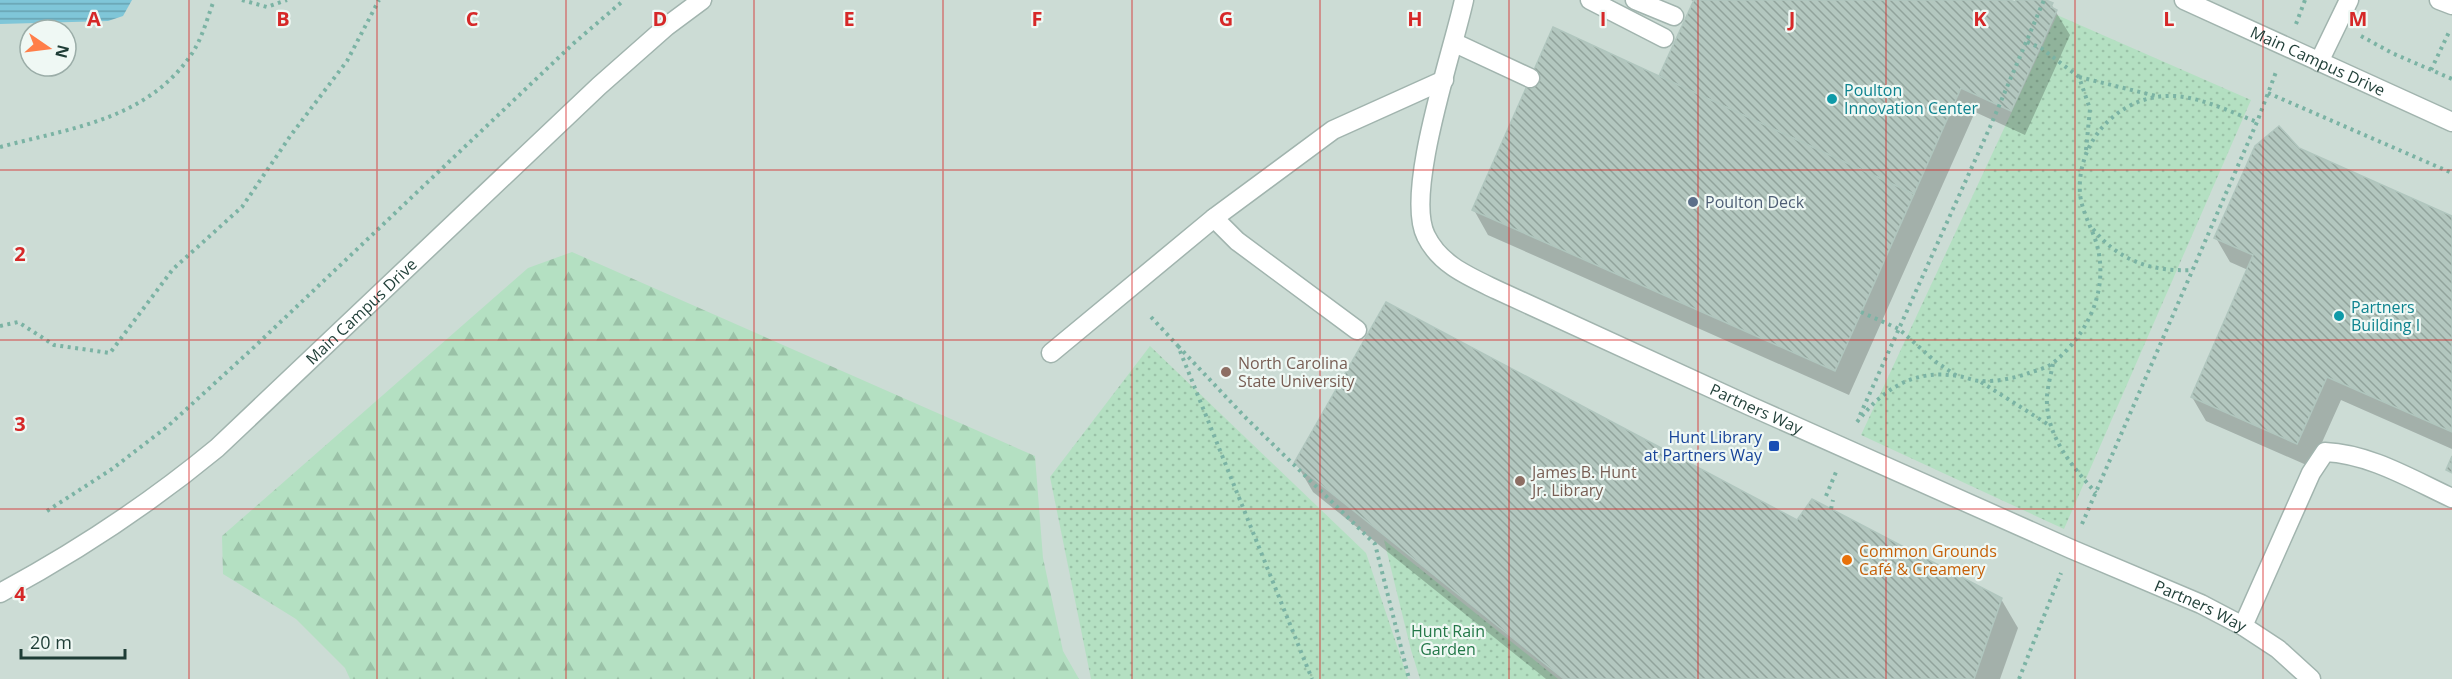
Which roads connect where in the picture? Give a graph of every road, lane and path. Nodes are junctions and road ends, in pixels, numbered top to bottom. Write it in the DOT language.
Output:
graph roads {
  1 [pos="214,0"];
  2 [pos="242,0"];
  3 [pos="287,0"];
  4 [pos="379,0"];
  5 [pos="624,0"];
  6 [pos="702,0"];
  7 [pos="1464,0"];
  8 [pos="1590,0"];
  9 [pos="1635,0"];
  10 [pos="2044,0"];
  11 [pos="2184,0"];
  12 [pos="2305,0"];
  13 [pos="2349,0"];
  14 [pos="2439,0"];
  15 [pos="2452,5"];
  16 [pos="1674,16"];
  17 [pos="2452,26"];
  18 [pos="2294,30"];
  19 [pos="2361,36"];
  20 [pos="1664,38"];
  21 [pos="1455,42"];
  22 [pos="2027,42"];
  23 [pos="2319,62"];
  24 [pos="2431,70"];
  25 [pos="2276,72"];
  26 [pos="2079,77"];
  27 [pos="1530,78"];
  28 [pos="2452,79"];
  29 [pos="1444,80"];
  30 [pos="2268,93"];
  31 [pos="2156,96"];
  32 [pos="2257,122"];
  33 [pos="2452,122"];
  34 [pos="0,147"];
  35 [pos="2086,154"];
  36 [pos="2452,173"];
  37 [pos="1214,218"];
  38 [pos="2091,226"];
  39 [pos="2193,270"];
  40 [pos="1862,312"];
  41 [pos="1151,317"];
  42 [pos="0,326"];
  43 [pos="1899,329"];
  44 [pos="1357,330"];
  45 [pos="1179,346"];
  46 [pos="1051,353"];
  47 [pos="2053,364"];
  48 [pos="1958,376"];
  49 [pos="1981,381"];
  50 [pos="2049,425"];
  51 [pos="1839,466"];
  52 [pos="2096,493"];
  53 [pos="1826,496"];
  54 [pos="2452,498"];
  55 [pos="1833,500"];
  56 [pos="1831,509"];
  57 [pos="47,511"];
  58 [pos="2082,524"];
  59 [pos="2063,570"];
  60 [pos="0,593"];
  61 [pos="2243,626"];
  62 [pos="1312,679"];
  63 [pos="1409,679"];
  64 [pos="2019,679"];
  65 [pos="2311,679"];
  1 -- 34 [label="path"];
  2 -- 3 [label="path"];
  4 -- 42 [label="path"];
  5 -- 57 [label="path"];
  6 -- 60 [label="street, Main Campus Drive"];
  7 -- 21 [label="street, Partners Way"];
  8 -- 20 [label="street"];
  9 -- 16 [label="street"];
  10 -- 22 [label="path"];
  11 -- 23 [label="street, Main Campus Drive"];
  12 -- 18 [label="path"];
  13 -- 23 [label="street"];
  14 -- 15 [label="street"];
  17 -- 24 [label="path"];
  19 -- 24 [label="path"];
  21 -- 27 [label="street"];
  21 -- 29 [label="street, Partners Way"];
  22 -- 26 [label="path"];
  22 -- 43 [label="path"];
  23 -- 33 [label="street, Main Campus Drive"];
  24 -- 28 [label="path"];
  25 -- 30 [label="path"];
  26 -- 31 [label="path"];
  26 -- 35 [label="path"];
  29 -- 37 [label="street"];
  29 -- 61 [label="street, Partners Way"];
  30 -- 32 [label="path"];
  30 -- 36 [label="path"];
  31 -- 32 [label="path"];
  31 -- 35 [label="path"];
  32 -- 39 [label="path"];
  35 -- 38 [label="path"];
  37 -- 44 [label="street"];
  37 -- 46 [label="street"];
  38 -- 39 [label="path"];
  38 -- 47 [label="path"];
  39 -- 52 [label="path"];
  40 -- 43 [label="path"];
  41 -- 45 [label="path"];
  43 -- 48 [label="path"];
  43 -- 48 [label="path"];
  45 -- 62 [label="path"];
  45 -- 63 [label="path"];
  47 -- 49 [label="path"];
  47 -- 50 [label="path"];
  48 -- 49 [label="path"];
  49 -- 50 [label="path"];
  50 -- 52 [label="path"];
  51 -- 53 [label="path"];
  52 -- 58 [label="path"];
  54 -- 61 [label="street"];
  55 -- 56 [label="path"];
  59 -- 64 [label="path"];
  61 -- 65 [label="street, Partners Way"];
}
